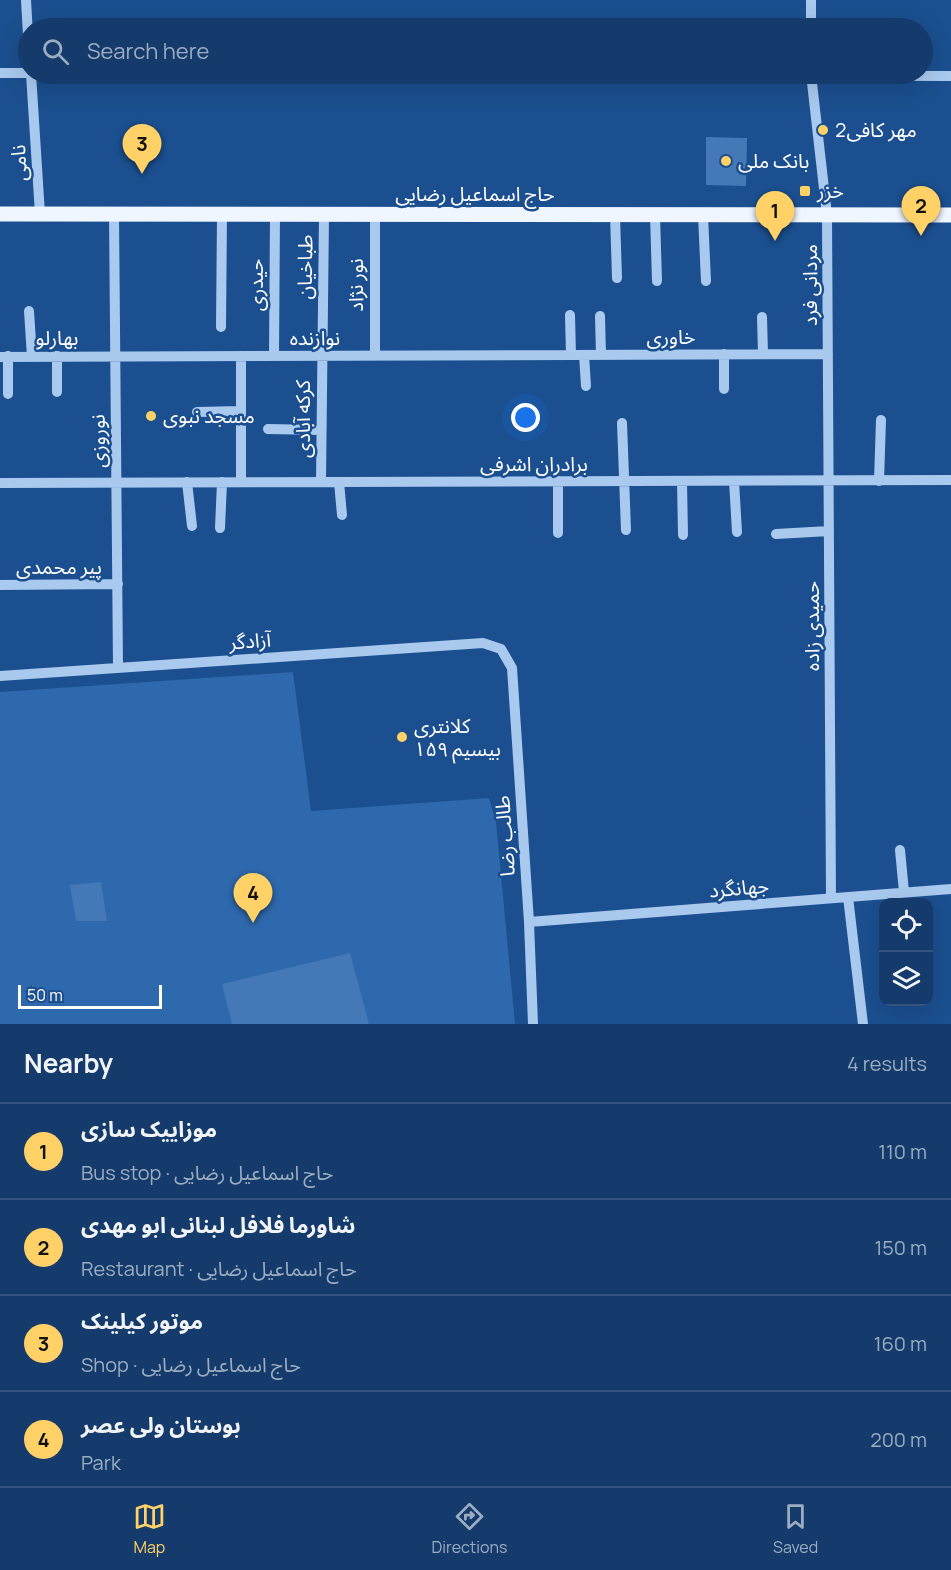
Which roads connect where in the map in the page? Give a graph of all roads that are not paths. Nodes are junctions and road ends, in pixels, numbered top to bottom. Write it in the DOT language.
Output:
graph roads {
  1 [pos="26,0"];
  2 [pos="811,0"];
  3 [pos="27,18"];
  4 [pos="811,18"];
  5 [pos="0,73"];
  6 [pos="18,73"];
  7 [pos="933,76"];
  8 [pos="951,76"];
  9 [pos="31,84"];
  10 [pos="811,84"];
  11 [pos="0,214"];
  12 [pos="40,214"];
  13 [pos="114,214"];
  14 [pos="222,214"];
  15 [pos="275,214"];
  16 [pos="324,214"];
  17 [pos="375,214"];
  18 [pos="615,214"];
  19 [pos="703,214"];
  20 [pos="655,215"];
  21 [pos="827,215"];
  22 [pos="951,215"];
  23 [pos="617,278"];
  24 [pos="706,280"];
  25 [pos="657,281"];
  26 [pos="29,311"];
  27 [pos="570,315"];
  28 [pos="600,316"];
  29 [pos="762,317"];
  30 [pos="221,327"];
  31 [pos="724,354"];
  32 [pos="763,354"];
  33 [pos="828,354"];
  34 [pos="375,355"];
  35 [pos="514,355"];
  36 [pos="571,355"];
  37 [pos="584,355"];
  38 [pos="601,355"];
  39 [pos="57,356"];
  40 [pos="115,356"];
  41 [pos="241,356"];
  42 [pos="274,356"];
  43 [pos="321,356"];
  44 [pos="4,357"];
  45 [pos="32,357"];
  46 [pos="586,386"];
  47 [pos="724,389"];
  48 [pos="57,392"];
  49 [pos="8,394"];
  50 [pos="240,411"];
  51 [pos="197,412"];
  52 [pos="882,420"];
  53 [pos="622,423"];
  54 [pos="268,429"];
  55 [pos="321,429"];
  56 [pos="951,480"];
  57 [pos="558,481"];
  58 [pos="624,481"];
  59 [pos="682,481"];
  60 [pos="734,481"];
  61 [pos="829,481"];
  62 [pos="879,481"];
  63 [pos="117,482"];
  64 [pos="187,482"];
  65 [pos="222,482"];
  66 [pos="241,482"];
  67 [pos="321,482"];
  68 [pos="339,482"];
  69 [pos="0,483"];
  70 [pos="342,515"];
  71 [pos="192,526"];
  72 [pos="220,528"];
  73 [pos="626,530"];
  74 [pos="829,531"];
  75 [pos="737,532"];
  76 [pos="558,533"];
  77 [pos="776,534"];
  78 [pos="683,535"];
  79 [pos="118,584"];
  80 [pos="0,585"];
  81 [pos="501,649"];
  82 [pos="118,668"];
  83 [pos="0,676"];
  84 [pos="900,850"];
  85 [pos="951,889"];
  86 [pos="904,892"];
  87 [pos="848,897"];
  88 [pos="831,898"];
  89 [pos="529,922"];
  90 [pos="532,1024"];
  91 [pos="863,1024"];
  1 -- 3 [label="street"];
  2 -- 4 [label="street"];
  5 -- 6 [label="street"];
  7 -- 8 [label="street"];
  9 -- 12 [label="street, نامی"];
  10 -- 21 [label="street, مردانی فرد"];
  11 -- 12 [label="main road, حاج اسماعیل رضایی"];
  12 -- 13 [label="main road, حاج اسماعیل رضایی"];
  13 -- 14 [label="main road, حاج اسماعیل رضایی"];
  13 -- 40 [label="street, نوروزی"];
  14 -- 15 [label="main road, حاج اسماعیل رضایی"];
  14 -- 30 [label="street"];
  15 -- 16 [label="main road, حاج اسماعیل رضایی"];
  15 -- 42 [label="street, حیدری"];
  16 -- 17 [label="main road, حاج اسماعیل رضایی"];
  16 -- 43 [label="street, طباخیان"];
  17 -- 18 [label="main road, حاج اسماعیل رضایی"];
  17 -- 34 [label="street, نور نژاد"];
  18 -- 20 [label="main road, حاج اسماعیل رضایی"];
  18 -- 23 [label="street"];
  19 -- 20 [label="main road, حاج اسماعیل رضایی"];
  19 -- 21 [label="main road, حاج اسماعیل رضایی"];
  19 -- 24 [label="street"];
  20 -- 25 [label="street"];
  21 -- 22 [label="main road, حاج اسماعیل رضایی"];
  21 -- 33 [label="street, مردانی فرد"];
  26 -- 45 [label="street"];
  27 -- 36 [label="street"];
  28 -- 38 [label="street"];
  29 -- 32 [label="street"];
  31 -- 32 [label="street, خاوری"];
  31 -- 38 [label="street, خاوری"];
  31 -- 47 [label="street"];
  32 -- 33 [label="street, خاوری"];
  33 -- 61 [label="street, حمیدی زاده"];
  34 -- 35 [label="street, نوازنده"];
  34 -- 43 [label="street, نوازنده"];
  35 -- 36 [label="street, خاوری"];
  36 -- 37 [label="street, خاوری"];
  37 -- 38 [label="street, خاوری"];
  37 -- 46 [label="street"];
  39 -- 40 [label="street, بهارلو"];
  39 -- 45 [label="street, بهارلو"];
  39 -- 48 [label="street"];
  40 -- 41 [label="street, نوازنده"];
  40 -- 63 [label="street, نوروزی"];
  41 -- 42 [label="street, نوازنده"];
  41 -- 50 [label="street"];
  42 -- 43 [label="street, نوازنده"];
  43 -- 55 [label="street, کرکه آبادی"];
  44 -- 45 [label="street, بهارلو"];
  44 -- 49 [label="street"];
  50 -- 51 [label="street"];
  50 -- 66 [label="street"];
  52 -- 62 [label="street"];
  53 -- 58 [label="street"];
  54 -- 55 [label="street"];
  55 -- 67 [label="street, کرکه آبادی"];
  56 -- 62 [label="street, برادران اشرفی"];
  57 -- 58 [label="street, برادران اشرفی"];
  57 -- 68 [label="street, برادران اشرفی"];
  57 -- 76 [label="street"];
  58 -- 59 [label="street, برادران اشرفی"];
  58 -- 73 [label="street"];
  59 -- 60 [label="street, برادران اشرفی"];
  59 -- 78 [label="street"];
  60 -- 61 [label="street, برادران اشرفی"];
  60 -- 75 [label="street"];
  61 -- 62 [label="street, برادران اشرفی"];
  61 -- 74 [label="street, حمیدی زاده"];
  63 -- 64 [label="street, برادران اشرفی"];
  63 -- 69 [label="street, برادران اشرفی"];
  63 -- 79 [label="street, نوروزی"];
  64 -- 65 [label="street, برادران اشرفی"];
  64 -- 71 [label="street"];
  65 -- 66 [label="street, برادران اشرفی"];
  65 -- 72 [label="street"];
  66 -- 67 [label="street, برادران اشرفی"];
  67 -- 68 [label="street, برادران اشرفی"];
  68 -- 70 [label="street"];
  74 -- 77 [label="street"];
  74 -- 88 [label="street, حمیدی زاده"];
  79 -- 80 [label="street, پیر محمدی"];
  79 -- 82 [label="street, نوروزی"];
  81 -- 82 [label="street, آزادگر"];
  81 -- 89 [label="street, طالب رضا"];
  82 -- 83 [label="street, آزادگر"];
  84 -- 86 [label="street"];
  85 -- 86 [label="street, جهانگرد"];
  86 -- 87 [label="street, جهانگرد"];
  87 -- 88 [label="street, جهانگرد"];
  87 -- 91 [label="street"];
  88 -- 89 [label="street, جهانگرد"];
  89 -- 90 [label="street, طالب رضا"];
}
